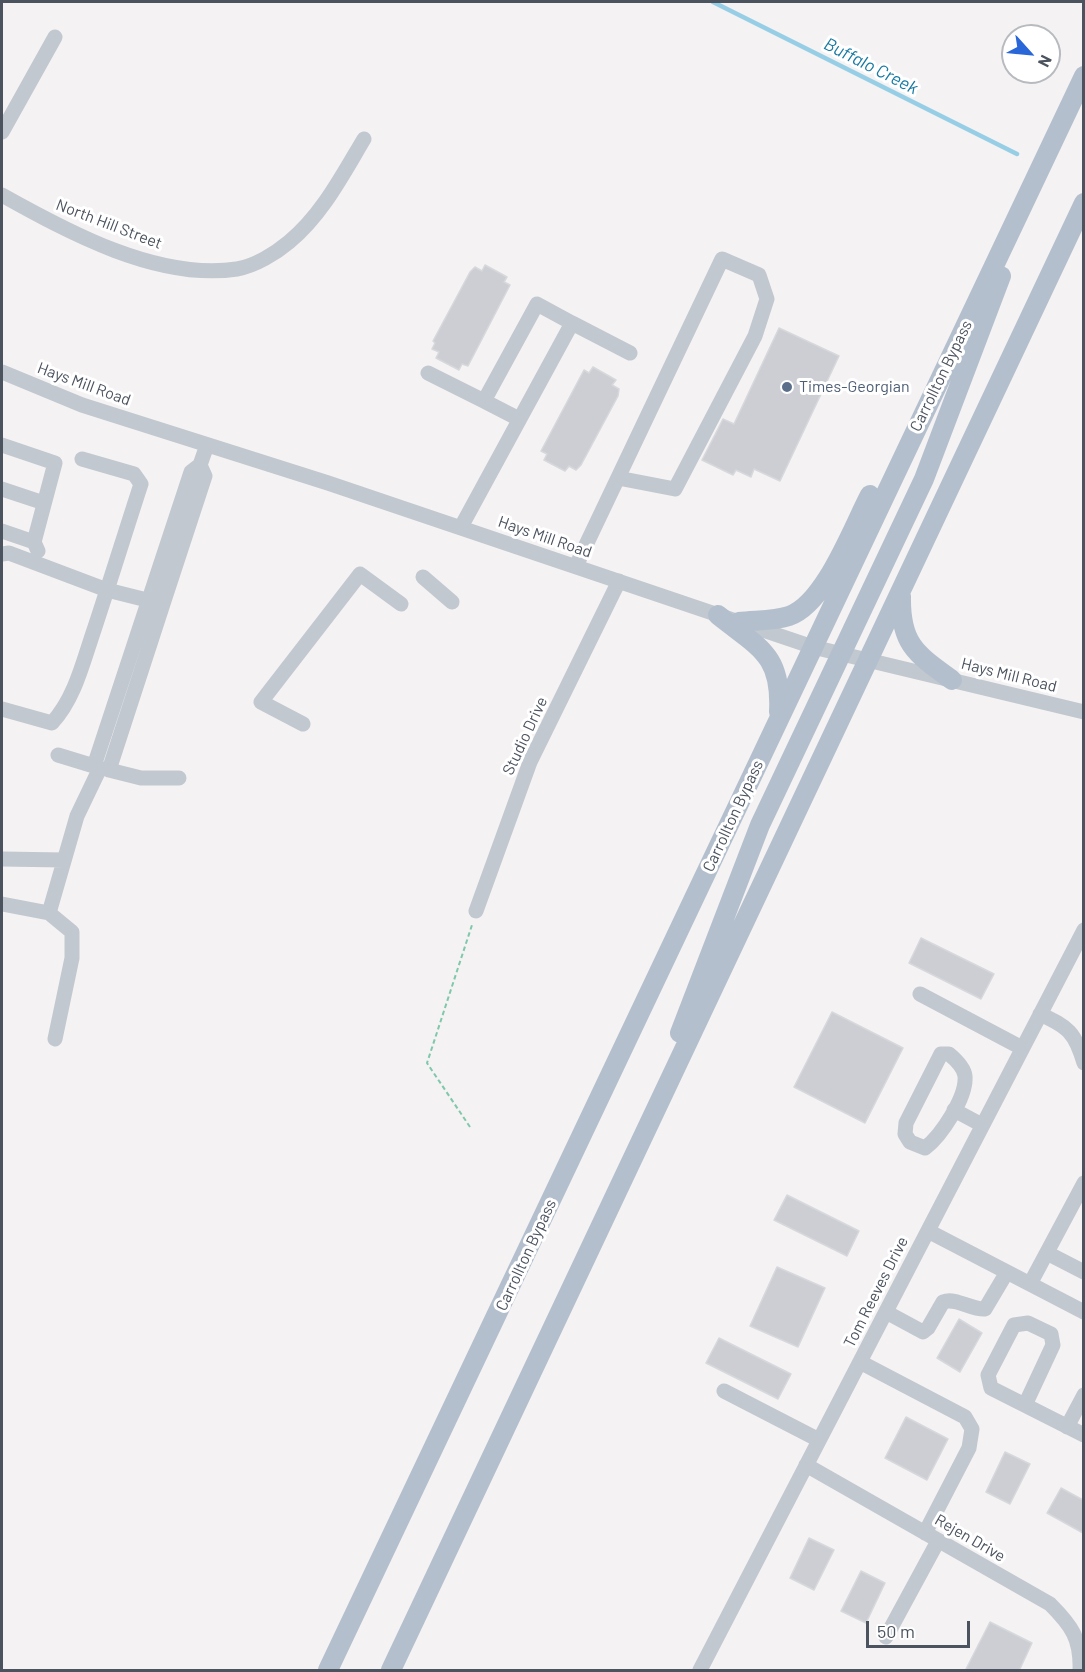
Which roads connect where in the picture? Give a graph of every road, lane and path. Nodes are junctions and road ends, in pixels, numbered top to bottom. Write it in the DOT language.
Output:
graph roads {
  1 [pos="55,37"];
  2 [pos="1083,76"];
  3 [pos="2,132"];
  4 [pos="364,139"];
  5 [pos="2,195"];
  6 [pos="1026,199"];
  7 [pos="1083,203"];
  8 [pos="572,323"];
  9 [pos="630,354"];
  10 [pos="2,372"];
  11 [pos="428,373"];
  12 [pos="484,401"];
  13 [pos="921,417"];
  14 [pos="519,419"];
  15 [pos="2,445"];
  16 [pos="207,445"];
  17 [pos="82,459"];
  18 [pos="618,478"];
  19 [pos="2,489"];
  20 [pos="44,503"];
  21 [pos="460,527"];
  22 [pos="2,531"];
  23 [pos="34,542"];
  24 [pos="2,554"];
  25 [pos="44,565"];
  26 [pos="576,566"];
  27 [pos="423,577"];
  28 [pos="619,581"];
  29 [pos="108,590"];
  30 [pos="901,591"];
  31 [pos="155,602"];
  32 [pos="453,602"];
  33 [pos="401,604"];
  34 [pos="718,615"];
  35 [pos="738,622"];
  36 [pos="813,647"];
  37 [pos="840,653"];
  38 [pos="870,661"];
  39 [pos="952,680"];
  40 [pos="2,709"];
  41 [pos="1083,712"];
  42 [pos="778,720"];
  43 [pos="303,724"];
  44 [pos="58,754"];
  45 [pos="101,768"];
  46 [pos="178,778"];
  47 [pos="2,859"];
  48 [pos="64,860"];
  49 [pos="2,904"];
  50 [pos="476,911"];
  51 [pos="49,914"];
  52 [pos="1083,930"];
  53 [pos="920,994"];
  54 [pos="1040,1014"];
  55 [pos="55,1039"];
  56 [pos="1022,1048"];
  57 [pos="1083,1063"];
  58 [pos="954,1110"];
  59 [pos="652,1117"];
  60 [pos="982,1125"];
  61 [pos="470,1127"];
  62 [pos="1083,1183"];
  63 [pos="928,1231"];
  64 [pos="1047,1253"];
  65 [pos="1007,1272"];
  66 [pos="1083,1272"];
  67 [pos="1030,1284"];
  68 [pos="886,1312"];
  69 [pos="1083,1312"];
  70 [pos="860,1362"];
  71 [pos="724,1390"];
  72 [pos="1083,1395"];
  73 [pos="1024,1405"];
  74 [pos="1067,1427"];
  75 [pos="1083,1435"];
  76 [pos="819,1440"];
  77 [pos="806,1465"];
  78 [pos="932,1537"];
  79 [pos="886,1636"];
  80 [pos="328,1671"];
  81 [pos="391,1671"];
  82 [pos="700,1671"];
  83 [pos="1080,1671"];
  1 -- 3 [label="street"];
  2 -- 6 [label="main road, Carrollton Bypass"];
  4 -- 5 [label="street, North Hill Street"];
  6 -- 13 [label="main road, Carrollton Bypass"];
  6 -- 37 [label="main road"];
  7 -- 30 [label="main road"];
  8 -- 9 [label="street"];
  8 -- 12 [label="street"];
  8 -- 14 [label="street"];
  10 -- 16 [label="street, Hays Mill Road"];
  11 -- 12 [label="street"];
  12 -- 14 [label="street"];
  13 -- 35 [label="main road"];
  13 -- 36 [label="main road, Carrollton Bypass"];
  14 -- 21 [label="street"];
  15 -- 20 [label="street"];
  16 -- 21 [label="street, Hays Mill Road"];
  16 -- 31 [label="street"];
  17 -- 29 [label="street"];
  18 -- 18 [label="street"];
  18 -- 26 [label="street"];
  19 -- 20 [label="street"];
  20 -- 23 [label="street"];
  21 -- 26 [label="street, Hays Mill Road"];
  22 -- 23 [label="street"];
  23 -- 25 [label="street"];
  24 -- 25 [label="street"];
  25 -- 29 [label="street"];
  26 -- 28 [label="street, Hays Mill Road"];
  27 -- 32 [label="street"];
  28 -- 34 [label="street, Hays Mill Road"];
  28 -- 50 [label="street, Studio Drive"];
  29 -- 31 [label="street"];
  29 -- 40 [label="street"];
  30 -- 38 [label="main road"];
  30 -- 39 [label="main road"];
  31 -- 45 [label="street"];
  33 -- 43 [label="street"];
  34 -- 35 [label="street, Hays Mill Road"];
  34 -- 42 [label="main road"];
  35 -- 36 [label="street, Hays Mill Road"];
  36 -- 37 [label="street, Hays Mill Road"];
  36 -- 42 [label="main road, Carrollton Bypass"];
  37 -- 38 [label="street, Hays Mill Road"];
  37 -- 59 [label="main road"];
  38 -- 39 [label="street, Hays Mill Road"];
  38 -- 59 [label="main road"];
  39 -- 41 [label="street, Hays Mill Road"];
  42 -- 80 [label="main road, Carrollton Bypass"];
  44 -- 45 [label="street"];
  45 -- 46 [label="street"];
  45 -- 48 [label="street"];
  47 -- 48 [label="street"];
  48 -- 51 [label="street"];
  49 -- 51 [label="street"];
  50 -- 61 [label="path"];
  51 -- 55 [label="street"];
  52 -- 54 [label="street, Tom Reeves Drive"];
  53 -- 56 [label="street"];
  54 -- 56 [label="street, Tom Reeves Drive"];
  54 -- 57 [label="street"];
  56 -- 60 [label="street, Tom Reeves Drive"];
  58 -- 58 [label="street"];
  58 -- 60 [label="street"];
  59 -- 81 [label="main road"];
  60 -- 63 [label="street, Tom Reeves Drive"];
  62 -- 64 [label="street"];
  63 -- 65 [label="street"];
  63 -- 68 [label="street, Tom Reeves Drive"];
  64 -- 66 [label="street"];
  64 -- 67 [label="street"];
  65 -- 67 [label="street"];
  65 -- 68 [label="street"];
  67 -- 69 [label="street"];
  68 -- 70 [label="street, Tom Reeves Drive"];
  70 -- 76 [label="street, Tom Reeves Drive"];
  70 -- 78 [label="street"];
  71 -- 76 [label="street"];
  72 -- 74 [label="street"];
  73 -- 73 [label="street"];
  73 -- 74 [label="street"];
  74 -- 75 [label="street"];
  76 -- 77 [label="street, Tom Reeves Drive"];
  77 -- 78 [label="street, Rejen Drive"];
  77 -- 82 [label="street, Tom Reeves Drive"];
  78 -- 79 [label="street"];
  78 -- 83 [label="street, Rejen Drive"];
}
